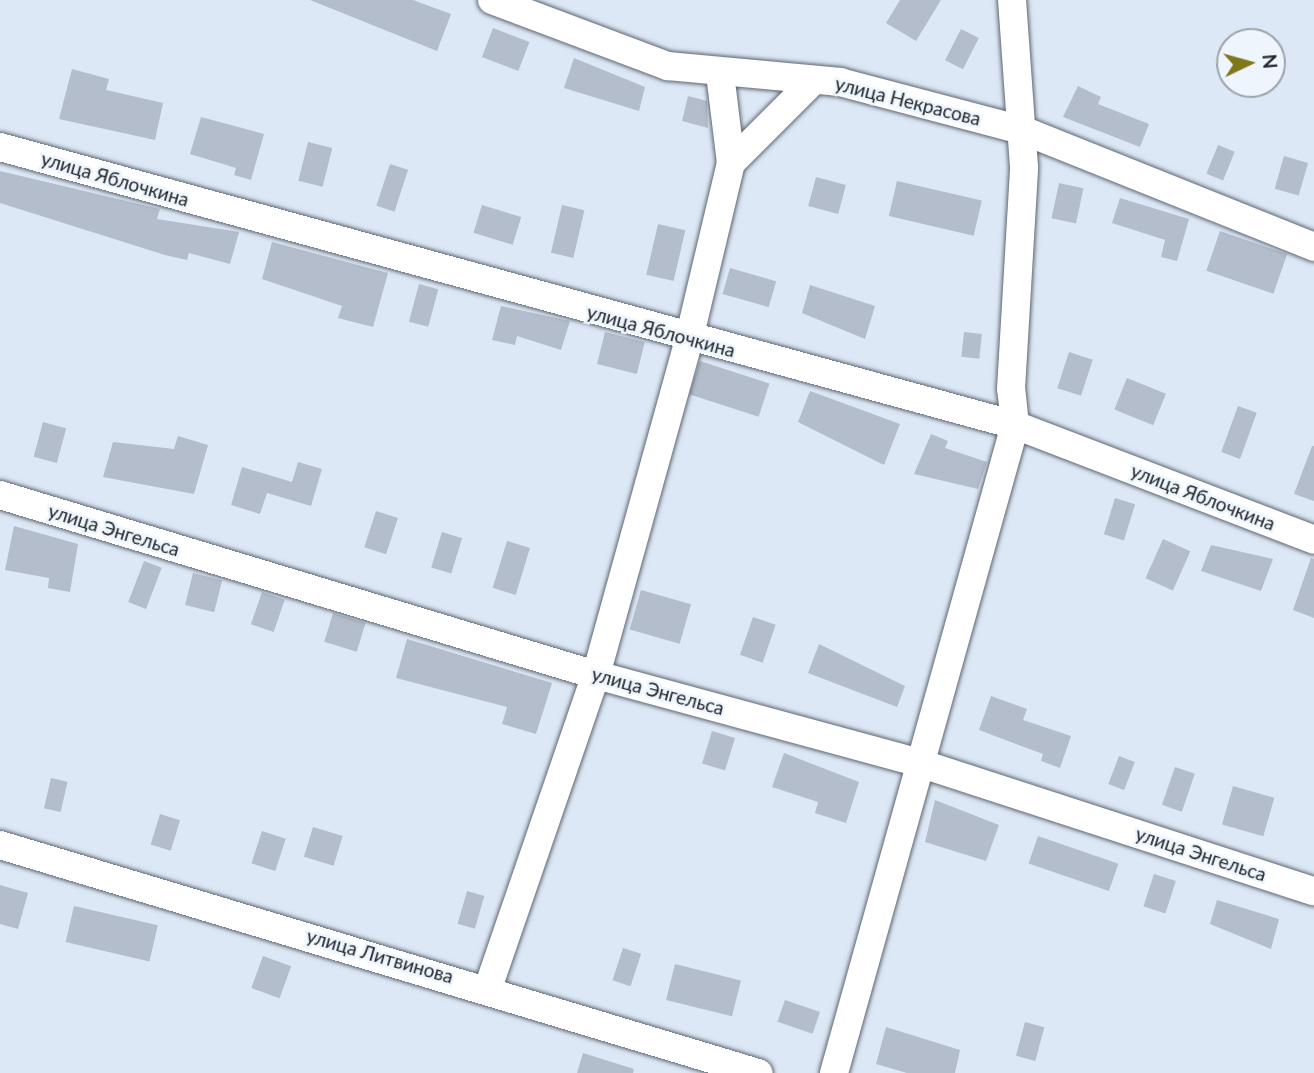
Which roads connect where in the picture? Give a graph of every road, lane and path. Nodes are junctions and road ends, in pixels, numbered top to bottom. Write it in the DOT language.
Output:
graph roads {
  1 [pos="492,0"];
  2 [pos="1012,0"];
  3 [pos="720,74"];
  4 [pos="814,80"];
  5 [pos="1023,130"];
  6 [pos="0,147"];
  7 [pos="731,163"];
  8 [pos="1314,247"];
  9 [pos="689,339"];
  10 [pos="1015,425"];
  11 [pos="0,495"];
  12 [pos="1314,540"];
  13 [pos="596,674"];
  14 [pos="919,763"];
  15 [pos="0,845"];
  16 [pos="1314,891"];
  17 [pos="488,988"];
  18 [pos="758,1073"];
  19 [pos="834,1073"];
  1 -- 3 [label="street, улица Некрасова"];
  2 -- 5 [label="street"];
  3 -- 4 [label="street, улица Некрасова"];
  3 -- 7 [label="street"];
  4 -- 5 [label="street, улица Некрасова"];
  4 -- 7 [label="street"];
  5 -- 8 [label="street, улица Некрасова"];
  5 -- 10 [label="street"];
  6 -- 9 [label="street, улица Яблочкина"];
  7 -- 9 [label="street"];
  9 -- 10 [label="street, улица Яблочкина"];
  9 -- 13 [label="street"];
  10 -- 12 [label="street, улица Яблочкина"];
  10 -- 14 [label="street"];
  11 -- 13 [label="street, улица Энгельса"];
  13 -- 14 [label="street, улица Энгельса"];
  13 -- 17 [label="street"];
  14 -- 16 [label="street, улица Энгельса"];
  14 -- 19 [label="street"];
  15 -- 17 [label="street, улица Литвинова"];
  17 -- 18 [label="street, улица Литвинова"];
}
